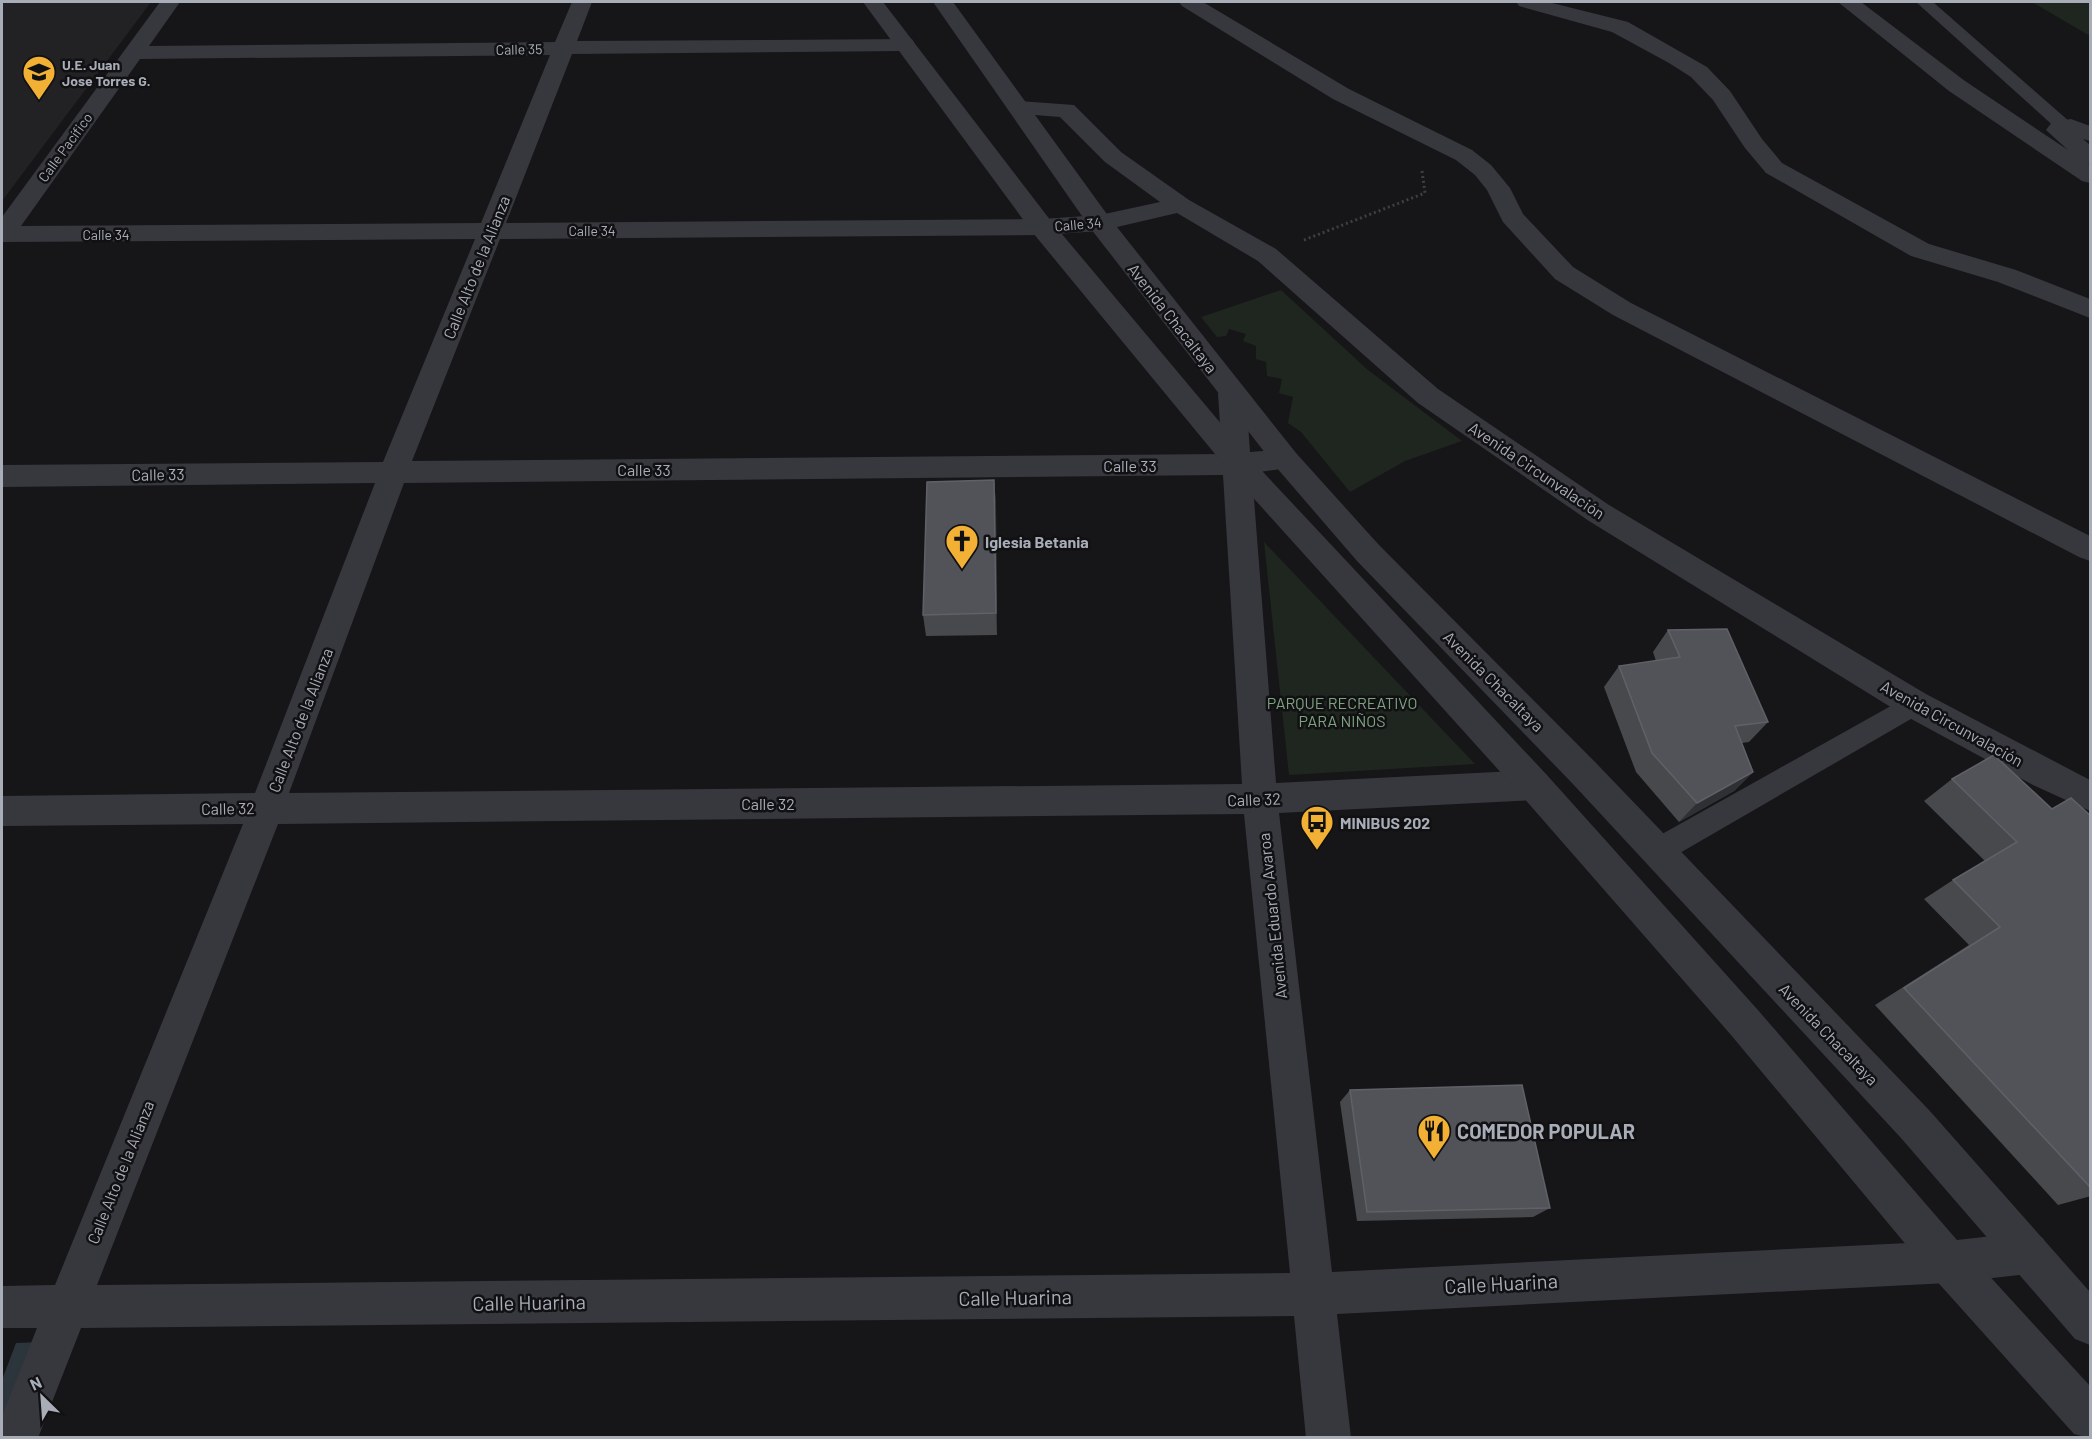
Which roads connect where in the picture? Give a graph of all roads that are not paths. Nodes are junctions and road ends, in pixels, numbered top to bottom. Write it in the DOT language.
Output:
graph roads {
  1 [pos="170,2"];
  2 [pos="582,2"];
  3 [pos="873,2"];
  4 [pos="943,2"];
  5 [pos="1189,2"];
  6 [pos="1526,2"];
  7 [pos="1848,2"];
  8 [pos="1924,2"];
  9 [pos="903,44"];
  10 [pos="563,48"];
  11 [pos="134,53"];
  12 [pos="1019,108"];
  13 [pos="2064,126"];
  14 [pos="2091,134"];
  15 [pos="2091,157"];
  16 [pos="2091,176"];
  17 [pos="1180,205"];
  18 [pos="1100,223"];
  19 [pos="1042,227"];
  20 [pos="490,231"];
  21 [pos="2,234"];
  22 [pos="2091,309"];
  23 [pos="1232,394"];
  24 [pos="1286,460"];
  25 [pos="1239,464"];
  26 [pos="394,471"];
  27 [pos="2,477"];
  28 [pos="2091,549"];
  29 [pos="1914,704"];
  30 [pos="1534,785"];
  31 [pos="2091,796"];
  32 [pos="1260,799"];
  33 [pos="267,807"];
  34 [pos="2,811"];
  35 [pos="1656,852"];
  36 [pos="2028,1253"];
  37 [pos="1948,1262"];
  38 [pos="1315,1294"];
  39 [pos="66,1306"];
  40 [pos="2,1307"];
  41 [pos="2091,1324"];
  42 [pos="2091,1418"];
  43 [pos="15,1437"];
  44 [pos="1329,1437"];
  1 -- 11 [label="street, Calle Pacífico"];
  2 -- 10 [label="street, Calle Alto de la Alianza"];
  3 -- 9 [label="street"];
  4 -- 12 [label="street, Avenida Chacaltaya"];
  5 -- 28 [label="street"];
  6 -- 22 [label="street"];
  7 -- 16 [label="street"];
  8 -- 13 [label="lane"];
  9 -- 10 [label="street, Calle 35"];
  9 -- 19 [label="street"];
  10 -- 11 [label="street, Calle 35"];
  10 -- 20 [label="street, Calle Alto de la Alianza"];
  11 -- 21 [label="street, Calle Pacífico"];
  12 -- 17 [label="street, Avenida Circunvalación"];
  12 -- 18 [label="street, Avenida Chacaltaya"];
  13 -- 14 [label="street"];
  13 -- 15 [label="street"];
  17 -- 18 [label="street, Calle 34"];
  17 -- 29 [label="street, Avenida Circunvalación"];
  18 -- 19 [label="street, Calle 34"];
  18 -- 23 [label="street, Avenida Chacaltaya"];
  19 -- 20 [label="street, Calle 34"];
  19 -- 25 [label="street"];
  20 -- 21 [label="street, Calle 34"];
  20 -- 26 [label="street, Calle Alto de la Alianza"];
  23 -- 24 [label="street, Avenida Chacaltaya"];
  23 -- 25 [label="street, Avenida Eduardo Avaroa"];
  24 -- 25 [label="street, Calle 33"];
  24 -- 35 [label="street, Avenida Chacaltaya"];
  25 -- 26 [label="street, Calle 33"];
  25 -- 30 [label="street"];
  25 -- 32 [label="street, Avenida Eduardo Avaroa"];
  26 -- 27 [label="street, Calle 33"];
  26 -- 33 [label="street, Calle Alto de la Alianza"];
  29 -- 31 [label="street, Avenida Circunvalación"];
  29 -- 35 [label="lane"];
  30 -- 32 [label="street, Calle 32"];
  30 -- 37 [label="street"];
  32 -- 33 [label="street, Calle 32"];
  32 -- 38 [label="street, Avenida Eduardo Avaroa"];
  33 -- 34 [label="street, Calle 32"];
  33 -- 39 [label="street, Calle Alto de la Alianza"];
  35 -- 36 [label="street, Avenida Chacaltaya"];
  36 -- 37 [label="street, Calle Huarina"];
  36 -- 41 [label="street, Avenida Chacaltaya"];
  37 -- 38 [label="street, Calle Huarina"];
  37 -- 42 [label="street"];
  38 -- 39 [label="street, Calle Huarina"];
  38 -- 44 [label="street, Avenida Eduardo Avaroa"];
  39 -- 40 [label="street, Calle Huarina"];
  39 -- 43 [label="street, Calle Alto de la Alianza"];
}
